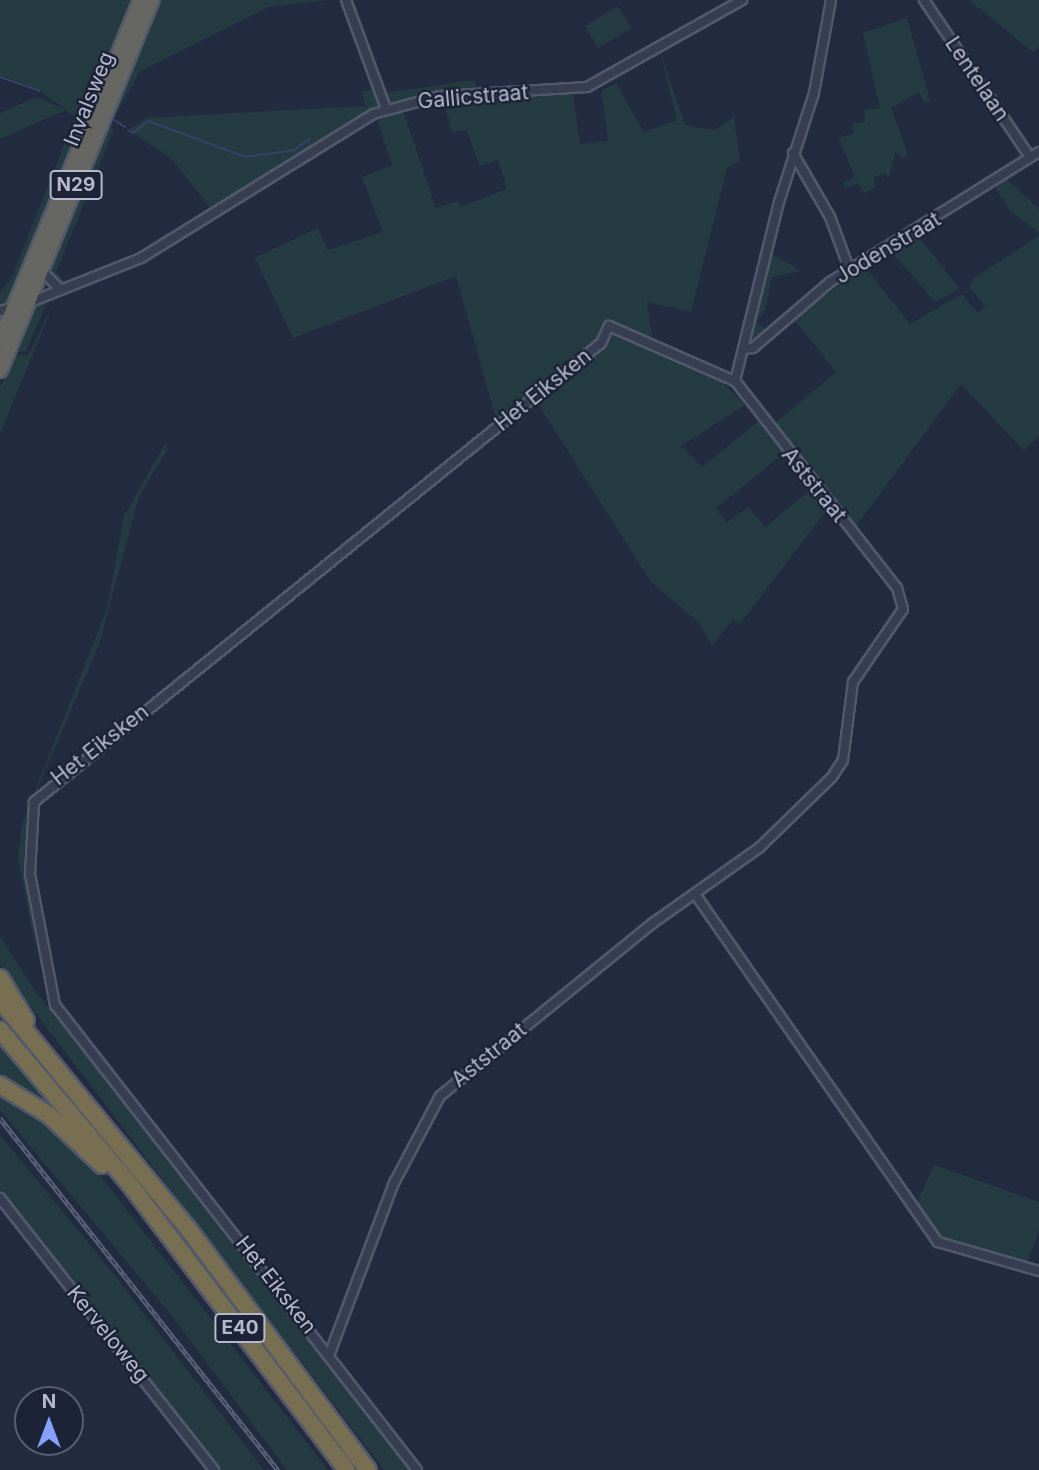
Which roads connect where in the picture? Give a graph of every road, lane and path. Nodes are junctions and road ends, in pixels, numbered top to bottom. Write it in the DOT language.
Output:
graph roads {
  1 [pos="141,0"];
  2 [pos="152,0"];
  3 [pos="346,0"];
  4 [pos="743,0"];
  5 [pos="831,0"];
  6 [pos="924,0"];
  7 [pos="387,109"];
  8 [pos="1039,152"];
  9 [pos="793,153"];
  10 [pos="1030,157"];
  11 [pos="41,270"];
  12 [pos="850,271"];
  13 [pos="61,290"];
  14 [pos="21,305"];
  15 [pos="0,311"];
  16 [pos="1,338"];
  17 [pos="743,349"];
  18 [pos="0,370"];
  19 [pos="735,381"];
  20 [pos="695,894"];
  21 [pos="0,978"];
  22 [pos="0,1000"];
  23 [pos="0,1030"];
  24 [pos="29,1034"];
  25 [pos="0,1085"];
  26 [pos="132,1187"];
  27 [pos="0,1198"];
  28 [pos="1039,1271"];
  29 [pos="330,1353"];
  30 [pos="214,1470"];
  31 [pos="347,1470"];
  32 [pos="368,1470"];
  33 [pos="417,1470"];
  1 -- 14 [label="highway, Invalsweg / N29"];
  2 -- 11 [label="highway, Invalsweg / N29"];
  3 -- 7 [label="street"];
  4 -- 7 [label="street, Gallicstraat"];
  5 -- 9 [label="street"];
  6 -- 10 [label="street, Lentelaan"];
  7 -- 13 [label="street, Gallicstraat"];
  8 -- 10 [label="street, Jodenstraat"];
  9 -- 12 [label="street"];
  9 -- 17 [label="street"];
  10 -- 12 [label="street, Jodenstraat"];
  11 -- 13 [label="street"];
  11 -- 14 [label="highway, Invalsweg / N29"];
  12 -- 17 [label="street, Jodenstraat"];
  13 -- 14 [label="street, Gallicstraat"];
  14 -- 15 [label="street, Gallicstraat"];
  14 -- 16 [label="highway, Invalsweg / N29"];
  14 -- 18 [label="highway, Invalsweg / N29"];
  17 -- 19 [label="street"];
  19 -- 20 [label="street, Aststraat"];
  19 -- 29 [label="street, Het Eiksken"];
  20 -- 28 [label="street"];
  20 -- 29 [label="street, Aststraat"];
  21 -- 24 [label="highway"];
  22 -- 24 [label="highway, E40"];
  23 -- 26 [label="highway, E40"];
  24 -- 32 [label="highway, E40"];
  25 -- 26 [label="highway"];
  26 -- 31 [label="highway, E40"];
  27 -- 30 [label="street, Kerveloweg"];
  29 -- 33 [label="street, Het Eiksken"];
}
